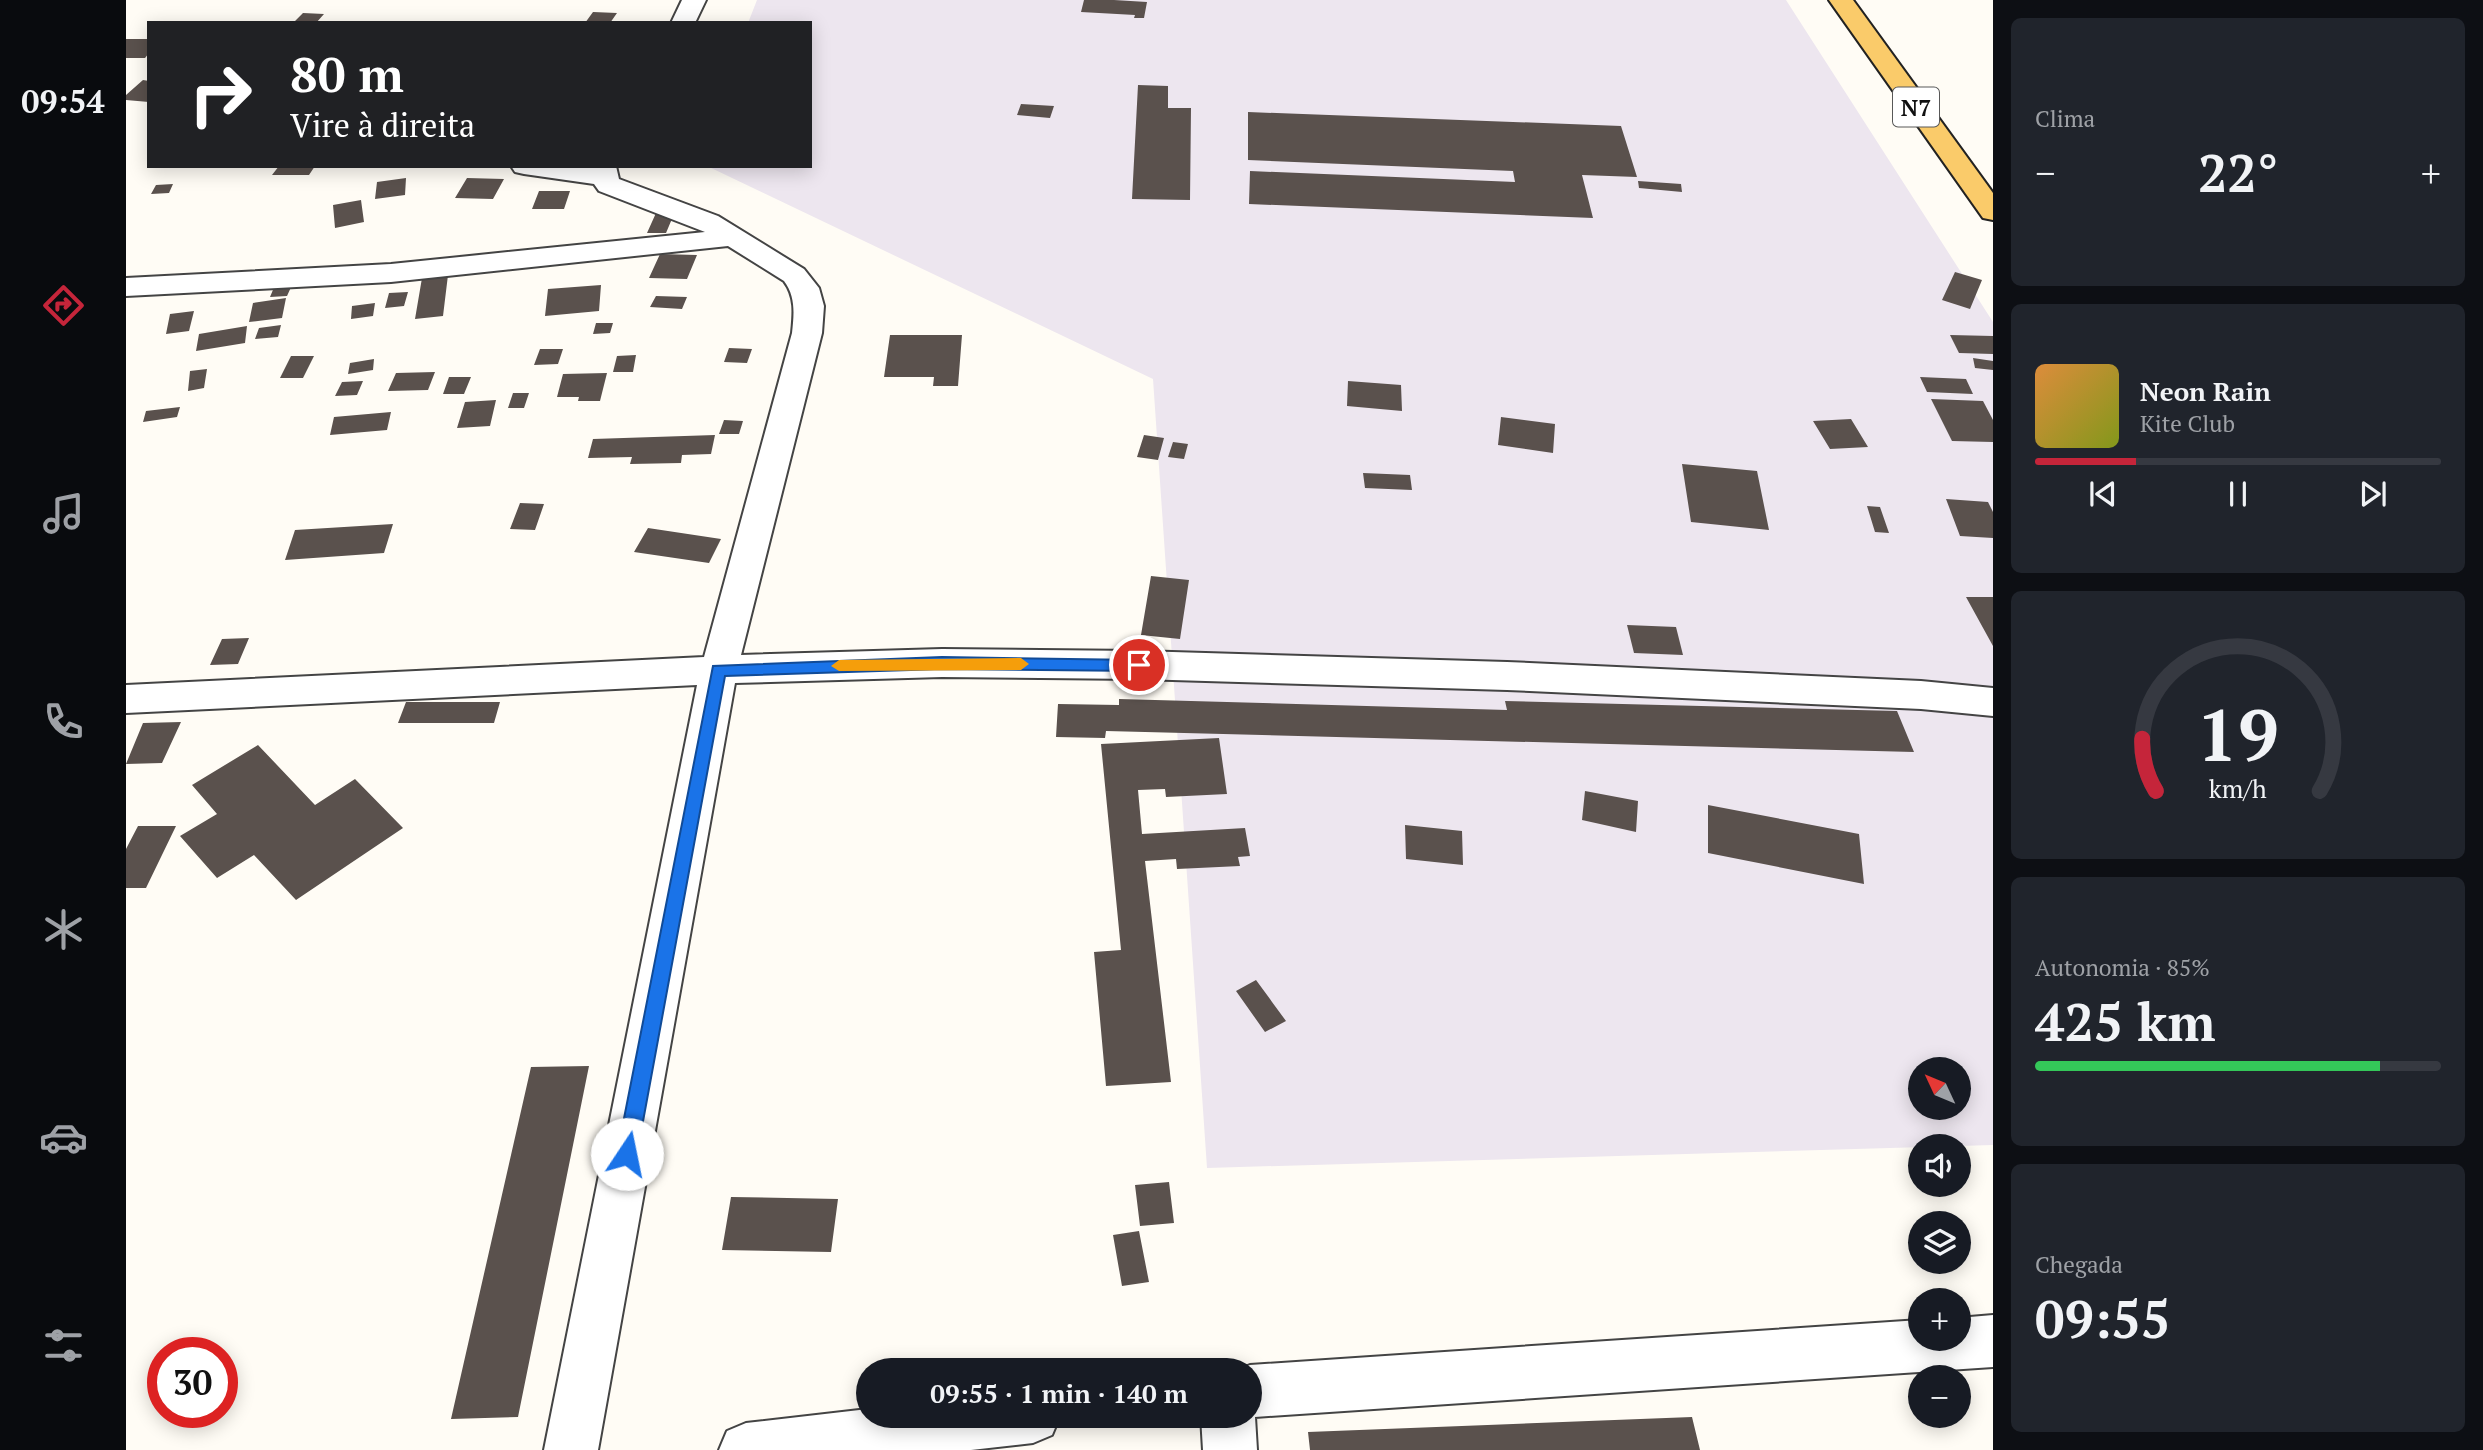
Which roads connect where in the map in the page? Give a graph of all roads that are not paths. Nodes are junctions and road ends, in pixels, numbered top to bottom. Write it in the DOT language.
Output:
graph roads {
  1 [pos="694,0"];
  2 [pos="1841,0"];
  3 [pos="683,21"];
  4 [pos="550,168"];
  5 [pos="603,172"];
  6 [pos="1993,212"];
  7 [pos="736,237"];
  8 [pos="126,287"];
  9 [pos="719,670"];
  10 [pos="126,699"];
  11 [pos="1993,702"];
  12 [pos="1993,1341"];
  13 [pos="1262,1390"];
  14 [pos="932,1428"];
  15 [pos="1229,1428"];
  16 [pos="571,1450"];
  17 [pos="746,1450"];
  18 [pos="1230,1450"];
  1 -- 3 [label="street"];
  2 -- 6 [label="main road, N7"];
  4 -- 5 [label="street"];
  5 -- 7 [label="street"];
  7 -- 8 [label="street"];
  7 -- 9 [label="street"];
  9 -- 10 [label="street"];
  9 -- 11 [label="street"];
  9 -- 16 [label="street"];
  12 -- 13 [label="street"];
  14 -- 17 [label="street"];
  15 -- 18 [label="street"];
}
